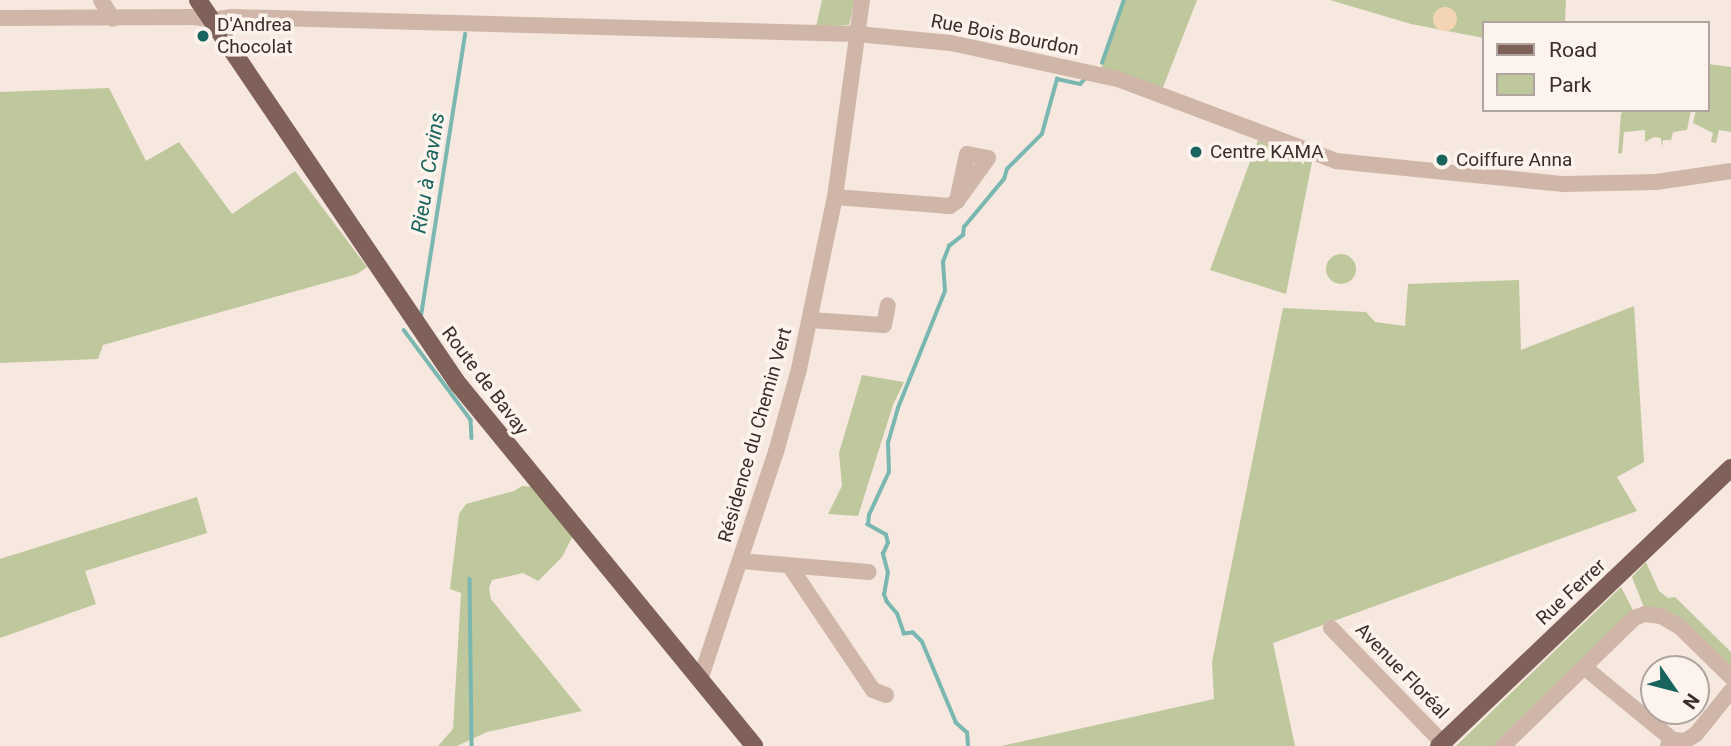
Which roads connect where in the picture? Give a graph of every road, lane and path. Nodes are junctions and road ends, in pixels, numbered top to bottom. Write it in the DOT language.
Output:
graph roads {
  1 [pos="101,0"];
  2 [pos="198,0"];
  3 [pos="862,0"];
  4 [pos="0,18"];
  5 [pos="113,19"];
  6 [pos="212,20"];
  7 [pos="857,34"];
  8 [pos="1731,171"];
  9 [pos="835,197"];
  10 [pos="957,201"];
  11 [pos="888,305"];
  12 [pos="810,320"];
  13 [pos="1731,468"];
  14 [pos="740,561"];
  15 [pos="791,568"];
  16 [pos="869,572"];
  17 [pos="1331,628"];
  18 [pos="1584,667"];
  19 [pos="1731,677"];
  20 [pos="700,680"];
  21 [pos="1731,691"];
  22 [pos="886,695"];
  23 [pos="1670,743"];
  24 [pos="1441,744"];
  25 [pos="1507,745"];
  26 [pos="754,746"];
  1 -- 5 [label="street"];
  2 -- 6 [label="main road, Route de Bavay"];
  3 -- 7 [label="street, Résidence du Chemin Vert"];
  4 -- 5 [label="street, Rue Bois Bourdon"];
  5 -- 6 [label="street, Rue Bois Bourdon"];
  6 -- 7 [label="street, Rue Bois Bourdon"];
  6 -- 20 [label="main road, Route de Bavay"];
  7 -- 8 [label="street, Rue Bois Bourdon"];
  7 -- 9 [label="street, Résidence du Chemin Vert"];
  9 -- 10 [label="street"];
  9 -- 12 [label="street, Résidence du Chemin Vert"];
  11 -- 12 [label="street, Résidence du Chemin Vert"];
  12 -- 14 [label="street, Résidence du Chemin Vert"];
  13 -- 24 [label="main road, Rue Ferrer"];
  14 -- 15 [label="street, Résidence du Chemin Vert"];
  14 -- 20 [label="street, Résidence du Chemin Vert"];
  15 -- 16 [label="street, Résidence du Chemin Vert"];
  15 -- 22 [label="street"];
  17 -- 24 [label="street, Avenue Floréal"];
  18 -- 19 [label="street"];
  18 -- 23 [label="street"];
  18 -- 25 [label="street"];
  20 -- 26 [label="main road, Route de Bavay"];
  21 -- 23 [label="street"];
}
